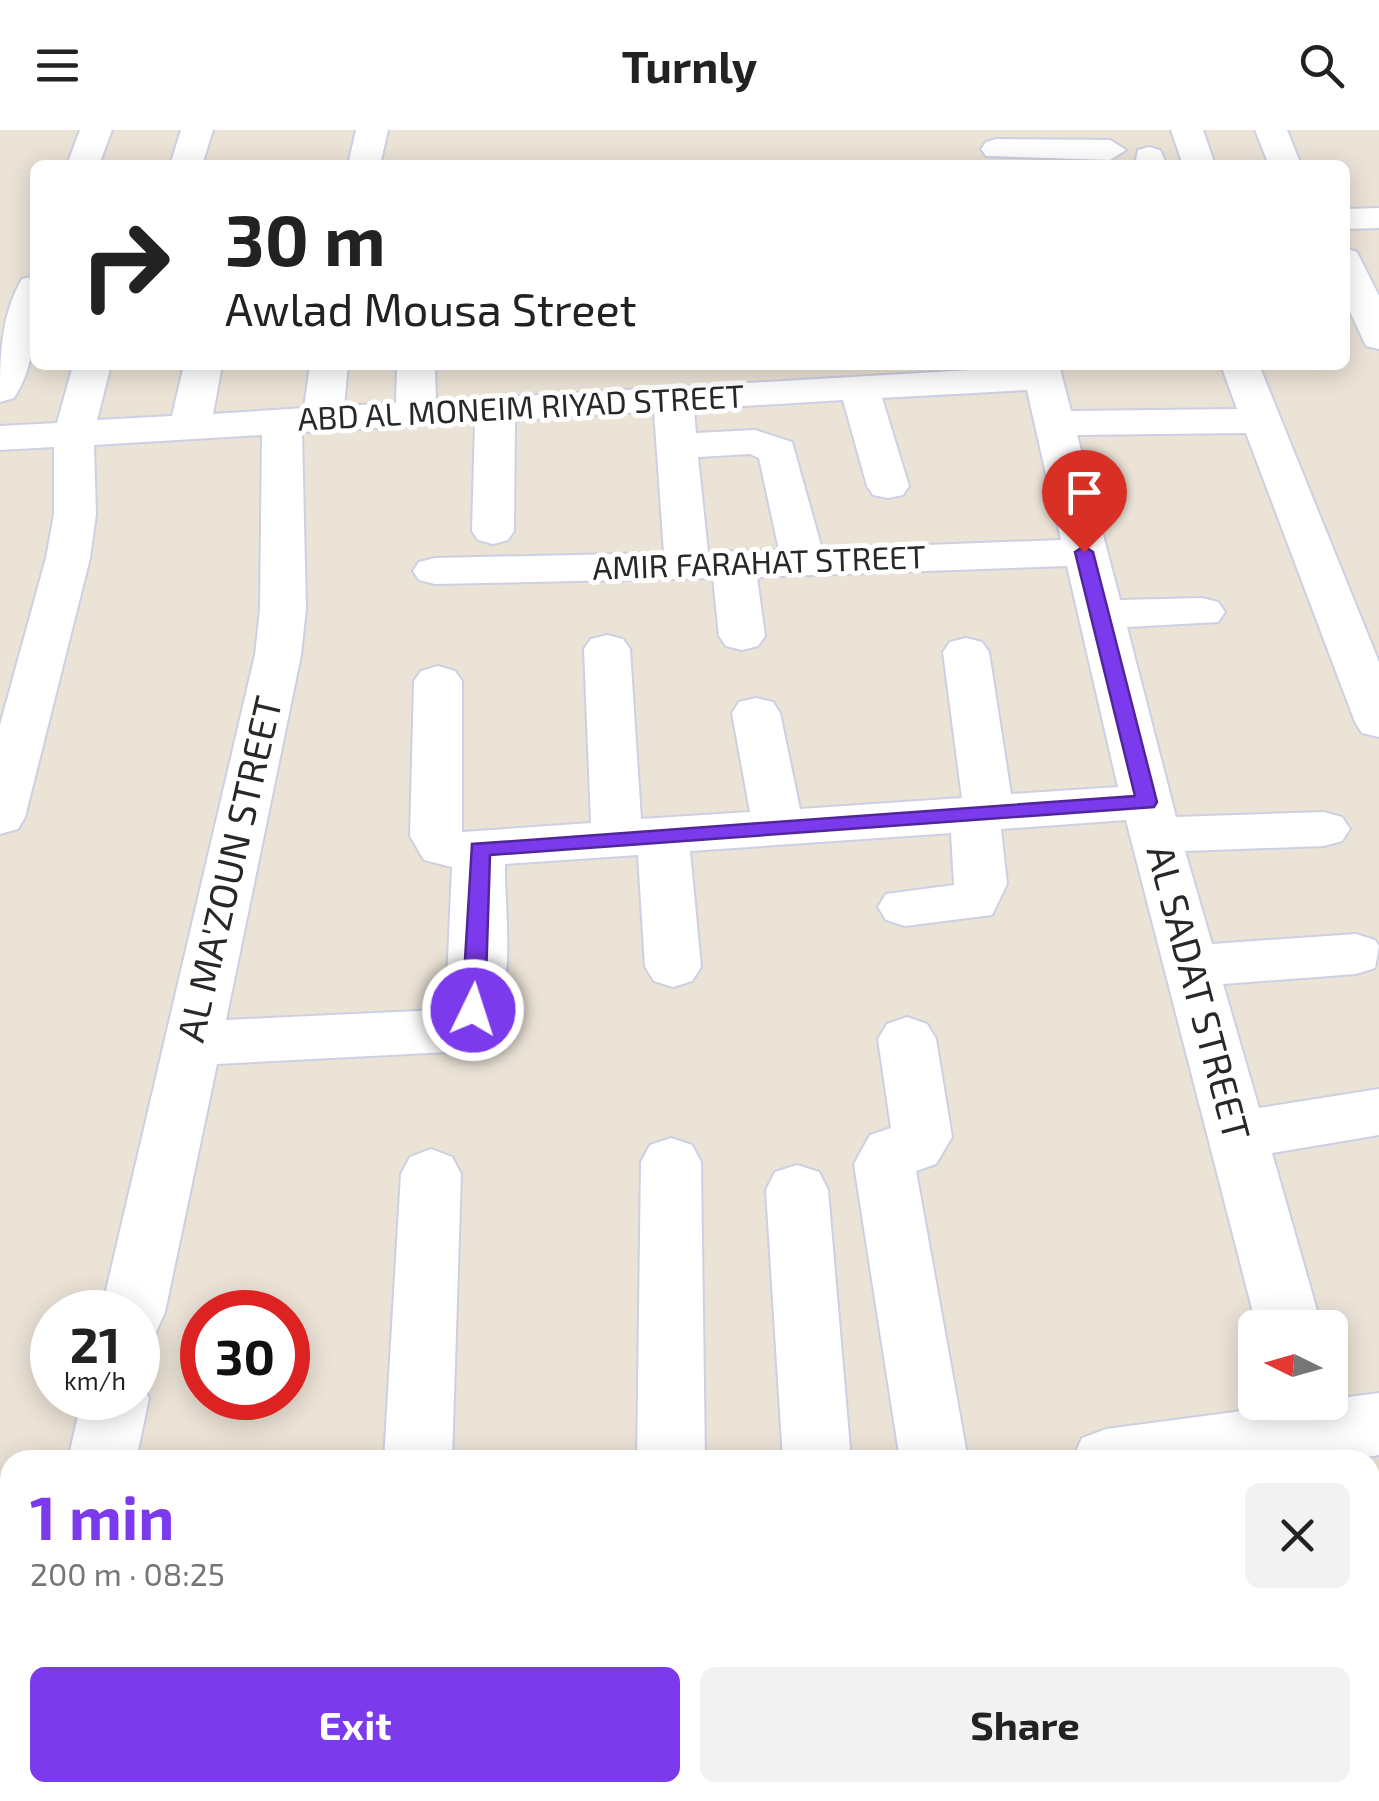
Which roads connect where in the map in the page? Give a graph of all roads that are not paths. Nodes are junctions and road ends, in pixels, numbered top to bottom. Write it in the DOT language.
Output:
graph roads {
  1 [pos="96,130"];
  2 [pos="196,130"];
  3 [pos="372,130"];
  4 [pos="1187,130"];
  5 [pos="1270,130"];
  6 [pos="997,148"];
  7 [pos="1110,150"];
  8 [pos="84,160"];
  9 [pos="187,160"];
  10 [pos="365,160"];
  11 [pos="1197,160"];
  12 [pos="1283,160"];
  13 [pos="1379,218"];
  14 [pos="1350,219"];
  15 [pos="1350,271"];
  16 [pos="30,284"];
  17 [pos="0,285"];
  18 [pos="30,299"];
  19 [pos="1379,338"];
  20 [pos="91,370"];
  21 [pos="202,370"];
  22 [pos="327,370"];
  23 [pos="416,370"];
  24 [pos="1242,370"];
  25 [pos="737,380"];
  26 [pos="845,381"];
  27 [pos="1045,388"];
  28 [pos="0,390"];
  29 [pos="673,399"];
  30 [pos="496,409"];
  31 [pos="416,414"];
  32 [pos="302,420"];
  33 [pos="1262,421"];
  34 [pos="190,427"];
  35 [pos="74,434"];
  36 [pos="0,438"];
  37 [pos="678,446"];
  38 [pos="888,486"];
  39 [pos="494,531"];
  40 [pos="1084,552"];
  41 [pos="804,564"];
  42 [pos="733,565"];
  43 [pos="435,571"];
  44 [pos="677,579"];
  45 [pos="1202,612"];
  46 [pos="1100,614"];
  47 [pos="742,636"];
  48 [pos="607,649"];
  49 [pos="966,652"];
  50 [pos="438,680"];
  51 [pos="756,713"];
  52 [pos="1379,722"];
  53 [pos="981,813"];
  54 [pos="0,817"];
  55 [pos="1151,818"];
  56 [pos="778,828"];
  57 [pos="1324,829"];
  58 [pos="640,837"];
  59 [pos="479,849"];
  60 [pos="905,907"];
  61 [pos="1356,954"];
  62 [pos="673,966"];
  63 [pos="1191,966"];
  64 [pos="907,1038"];
  65 [pos="190,1044"];
  66 [pos="1379,1112"];
  67 [pos="1237,1135"];
  68 [pos="672,1162"];
  69 [pos="431,1174"];
  70 [pos="797,1190"];
  71 [pos="139,1290"];
  72 [pos="1285,1310"];
  73 [pos="111,1420"];
  74 [pos="1336,1420"];
  75 [pos="104,1450"];
  76 [pos="418,1450"];
  77 [pos="671,1450"];
  78 [pos="816,1450"];
  79 [pos="932,1450"];
  80 [pos="1164,1450"];
  1 -- 8 [label="street"];
  2 -- 9 [label="street"];
  3 -- 10 [label="street"];
  4 -- 11 [label="street"];
  5 -- 12 [label="street"];
  6 -- 7 [label="street"];
  13 -- 14 [label="street"];
  15 -- 19 [label="street"];
  16 -- 17 [label="street"];
  18 -- 28 [label="street"];
  20 -- 35 [label="street"];
  21 -- 34 [label="street"];
  22 -- 32 [label="street, AL MA'ZOUN STREET"];
  23 -- 31 [label="street"];
  24 -- 33 [label="street"];
  25 -- 26 [label="street, ABD AL MONEIM RIYAD STREET"];
  25 -- 29 [label="street, ABD AL MONEIM RIYAD STREET"];
  26 -- 27 [label="street, ABD AL MONEIM RIYAD STREET"];
  26 -- 38 [label="street"];
  27 -- 33 [label="street, ABD AL MONEIM RIYAD STREET"];
  27 -- 40 [label="street, AL SADAT STREET"];
  29 -- 30 [label="street, ABD AL MONEIM RIYAD STREET"];
  29 -- 37 [label="street"];
  30 -- 31 [label="street, ABD AL MONEIM RIYAD STREET"];
  30 -- 39 [label="street"];
  31 -- 32 [label="street, ABD AL MONEIM RIYAD STREET"];
  32 -- 34 [label="street, ABD AL MONEIM RIYAD STREET"];
  32 -- 65 [label="street, AL MA'ZOUN STREET"];
  33 -- 52 [label="street"];
  34 -- 35 [label="street, ABD AL MONEIM RIYAD STREET"];
  35 -- 36 [label="street, ABD AL MONEIM RIYAD STREET"];
  35 -- 54 [label="street"];
  37 -- 41 [label="street"];
  37 -- 44 [label="street"];
  40 -- 41 [label="street, AMIR FARAHAT STREET"];
  40 -- 46 [label="street, AL SADAT STREET"];
  41 -- 42 [label="street, AMIR FARAHAT STREET"];
  42 -- 44 [label="street, AMIR FARAHAT STREET"];
  42 -- 47 [label="street"];
  43 -- 44 [label="street, AMIR FARAHAT STREET"];
  45 -- 46 [label="street"];
  46 -- 55 [label="street, AL SADAT STREET"];
  48 -- 58 [label="street"];
  49 -- 53 [label="street"];
  50 -- 59 [label="street"];
  51 -- 56 [label="street"];
  53 -- 55 [label="street"];
  53 -- 56 [label="street"];
  53 -- 60 [label="street"];
  55 -- 57 [label="street"];
  55 -- 63 [label="street, AL SADAT STREET"];
  56 -- 58 [label="street"];
  58 -- 59 [label="street"];
  58 -- 62 [label="street"];
  59 -- 65 [label="street"];
  61 -- 63 [label="street"];
  63 -- 67 [label="street, AL SADAT STREET"];
  64 -- 79 [label="street"];
  65 -- 71 [label="street, AL MA'ZOUN STREET"];
  66 -- 67 [label="street"];
  67 -- 72 [label="street, AL SADAT STREET"];
  68 -- 77 [label="street"];
  69 -- 76 [label="street"];
  70 -- 78 [label="street"];
  73 -- 75 [label="street"];
  74 -- 80 [label="street"];
}
